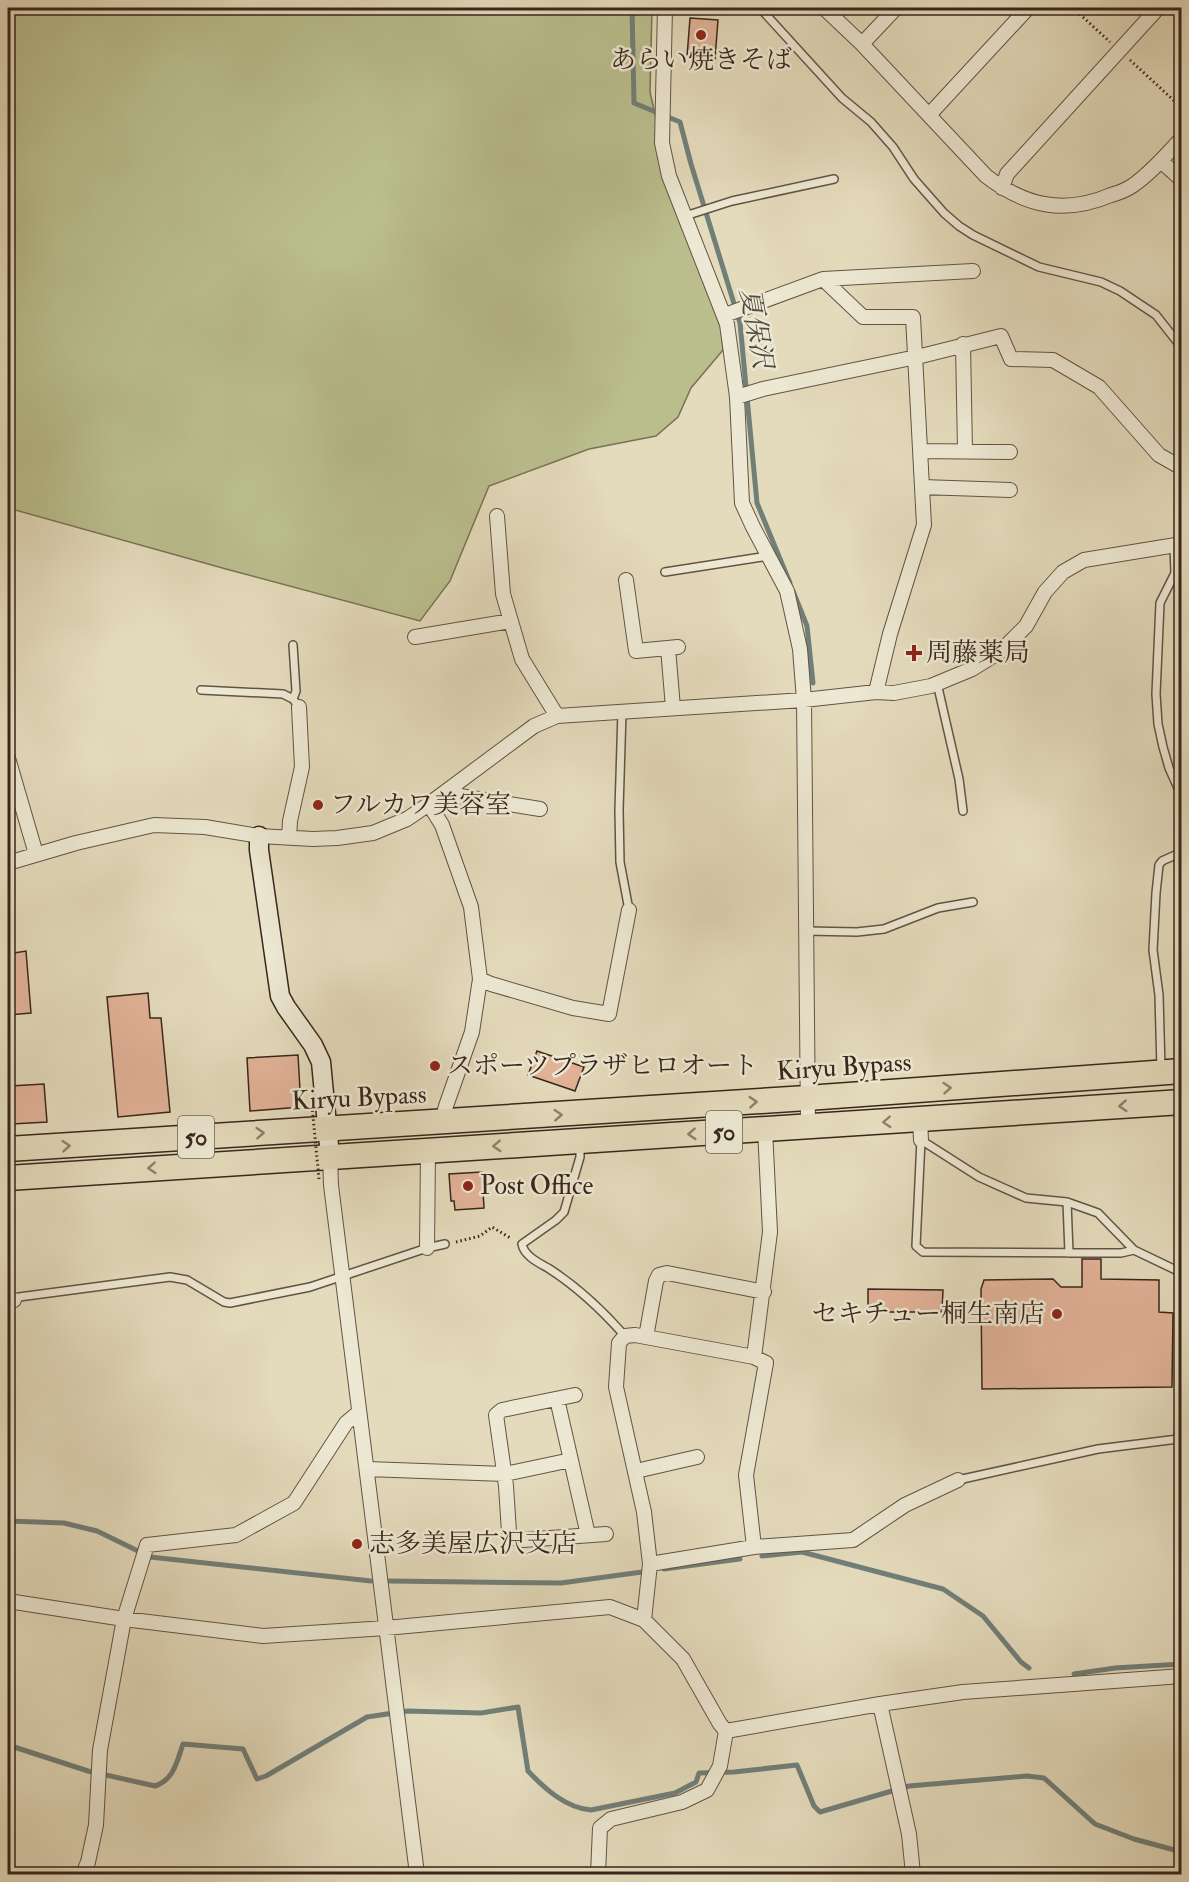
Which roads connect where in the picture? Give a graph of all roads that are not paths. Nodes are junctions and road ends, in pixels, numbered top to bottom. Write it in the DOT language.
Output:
graph roads {
  1 [pos="665,8"];
  2 [pos="760,8"];
  3 [pos="824,8"];
  4 [pos="896,8"];
  5 [pos="1028,8"];
  6 [pos="1158,8"];
  7 [pos="862,44"];
  8 [pos="929,115"];
  9 [pos="1182,138"];
  10 [pos="1161,161"];
  11 [pos="834,179"];
  12 [pos="1182,180"];
  13 [pos="1002,188"];
  14 [pos="685,216"];
  15 [pos="973,271"];
  16 [pos="823,279"];
  17 [pos="724,315"];
  18 [pos="963,344"];
  19 [pos="1182,348"];
  20 [pos="915,358"];
  21 [pos="736,397"];
  22 [pos="920,451"];
  23 [pos="965,451"];
  24 [pos="1010,452"];
  25 [pos="1182,468"];
  26 [pos="922,487"];
  27 [pos="1010,490"];
  28 [pos="497,516"];
  29 [pos="1178,545"];
  30 [pos="768,556"];
  31 [pos="666,572"];
  32 [pos="626,580"];
  33 [pos="511,621"];
  34 [pos="415,637"];
  35 [pos="293,645"];
  36 [pos="937,683"];
  37 [pos="201,690"];
  38 [pos="876,692"];
  39 [pos="804,700"];
  40 [pos="296,703"];
  41 [pos="673,708"];
  42 [pos="622,712"];
  43 [pos="557,716"];
  44 [pos="8,758"];
  45 [pos="451,788"];
  46 [pos="1182,797"];
  47 [pos="429,804"];
  48 [pos="540,809"];
  49 [pos="963,811"];
  50 [pos="259,836"];
  51 [pos="289,838"];
  52 [pos="1182,852"];
  53 [pos="36,854"];
  54 [pos="8,863"];
  55 [pos="973,902"];
  56 [pos="629,910"];
  57 [pos="806,931"];
  58 [pos="480,980"];
  59 [pos="1171,1071"];
  60 [pos="807,1098"];
  61 [pos="1182,1102"];
  62 [pos="442,1122"];
  63 [pos="808,1126"];
  64 [pos="328,1128"];
  65 [pos="765,1129"];
  66 [pos="921,1130"];
  67 [pos="580,1141"];
  68 [pos="8,1149"];
  69 [pos="428,1150"];
  70 [pos="330,1156"];
  71 [pos="8,1178"];
  72 [pos="1067,1202"];
  73 [pos="445,1244"];
  74 [pos="427,1248"];
  75 [pos="1134,1250"];
  76 [pos="1069,1253"];
  77 [pos="1182,1273"];
  78 [pos="343,1278"];
  79 [pos="764,1292"];
  80 [pos="10,1301"];
  81 [pos="625,1336"];
  82 [pos="646,1337"];
  83 [pos="754,1357"];
  84 [pos="574,1395"];
  85 [pos="1182,1396"];
  86 [pos="557,1399"];
  87 [pos="358,1412"];
  88 [pos="697,1458"];
  89 [pos="571,1460"];
  90 [pos="367,1469"];
  91 [pos="636,1471"];
  92 [pos="505,1474"];
  93 [pos="958,1480"];
  94 [pos="606,1534"];
  95 [pos="588,1535"];
  96 [pos="754,1547"];
  97 [pos="650,1564"];
  98 [pos="8,1601"];
  99 [pos="124,1619"];
  100 [pos="644,1620"];
  101 [pos="386,1628"];
  102 [pos="1182,1676"];
  103 [pos="880,1704"];
  104 [pos="726,1731"];
  105 [pos="82,1875"];
  106 [pos="417,1875"];
  107 [pos="598,1875"];
  108 [pos="913,1875"];
  1 -- 14 [label="street"];
  2 -- 19 [label="lane"];
  3 -- 7 [label="street"];
  4 -- 7 [label="street"];
  5 -- 8 [label="street"];
  6 -- 13 [label="street"];
  7 -- 8 [label="street"];
  8 -- 13 [label="street"];
  9 -- 10 [label="street"];
  10 -- 12 [label="street"];
  10 -- 13 [label="street"];
  11 -- 14 [label="lane"];
  14 -- 17 [label="street"];
  15 -- 16 [label="street"];
  16 -- 17 [label="street"];
  16 -- 20 [label="street"];
  17 -- 21 [label="street"];
  18 -- 20 [label="street"];
  18 -- 23 [label="street"];
  18 -- 25 [label="street"];
  20 -- 21 [label="street"];
  20 -- 22 [label="street"];
  21 -- 30 [label="street"];
  22 -- 23 [label="street"];
  22 -- 26 [label="street"];
  23 -- 24 [label="street"];
  26 -- 27 [label="street"];
  26 -- 38 [label="street"];
  28 -- 33 [label="street"];
  29 -- 36 [label="street"];
  29 -- 46 [label="lane"];
  30 -- 31 [label="lane"];
  30 -- 39 [label="street"];
  32 -- 41 [label="street"];
  33 -- 34 [label="street"];
  33 -- 43 [label="street"];
  35 -- 40 [label="lane"];
  36 -- 38 [label="street"];
  36 -- 49 [label="lane"];
  37 -- 40 [label="lane"];
  38 -- 39 [label="street"];
  39 -- 41 [label="street"];
  39 -- 57 [label="street"];
  40 -- 51 [label="street"];
  41 -- 42 [label="street"];
  42 -- 43 [label="street"];
  42 -- 56 [label="lane"];
  43 -- 45 [label="street"];
  44 -- 53 [label="street"];
  45 -- 47 [label="street"];
  45 -- 48 [label="street"];
  47 -- 51 [label="street"];
  47 -- 58 [label="street"];
  50 -- 51 [label="street"];
  50 -- 53 [label="street"];
  50 -- 64 [label="street"];
  52 -- 59 [label="lane"];
  53 -- 54 [label="street"];
  55 -- 57 [label="lane"];
  56 -- 58 [label="street"];
  57 -- 60 [label="street"];
  58 -- 62 [label="street"];
  60 -- 59 [label="highway, Kiryu Bypass / 50, one-way"];
  62 -- 60 [label="highway, Kiryu Bypass / 50, one-way"];
  60 -- 63 [label="street"];
  61 -- 66 [label="highway, 50, one-way"];
  62 -- 64 [label="highway, Kiryu Bypass / 50"];
  63 -- 65 [label="highway, 50"];
  66 -- 63 [label="highway, 50, one-way"];
  68 -- 64 [label="highway, Kiryu Bypass / 50, one-way"];
  64 -- 70 [label="street"];
  65 -- 67 [label="highway, 50, one-way"];
  65 -- 79 [label="street"];
  66 -- 72 [label="lane"];
  66 -- 76 [label="lane"];
  67 -- 69 [label="highway, 50, one-way"];
  67 -- 81 [label="lane"];
  69 -- 70 [label="highway, 50"];
  69 -- 74 [label="street"];
  70 -- 71 [label="highway, 50, one-way"];
  70 -- 78 [label="street"];
  72 -- 75 [label="lane"];
  72 -- 76 [label="lane"];
  73 -- 74 [label="lane"];
  74 -- 78 [label="lane"];
  75 -- 76 [label="lane"];
  75 -- 77 [label="lane"];
  78 -- 80 [label="lane"];
  78 -- 87 [label="street"];
  79 -- 82 [label="street"];
  79 -- 83 [label="street"];
  81 -- 82 [label="street"];
  81 -- 91 [label="street"];
  82 -- 83 [label="street"];
  83 -- 96 [label="street"];
  84 -- 86 [label="street"];
  85 -- 93 [label="lane"];
  86 -- 89 [label="street"];
  86 -- 92 [label="street"];
  87 -- 90 [label="street"];
  87 -- 99 [label="street"];
  88 -- 91 [label="street"];
  89 -- 92 [label="street"];
  89 -- 95 [label="street"];
  90 -- 92 [label="street"];
  90 -- 101 [label="street"];
  91 -- 97 [label="street"];
  92 -- 95 [label="street"];
  93 -- 96 [label="street"];
  94 -- 95 [label="street"];
  96 -- 97 [label="street"];
  97 -- 100 [label="street"];
  98 -- 99 [label="street"];
  99 -- 101 [label="street"];
  99 -- 105 [label="street"];
  100 -- 101 [label="street"];
  100 -- 104 [label="street"];
  101 -- 106 [label="street"];
  102 -- 103 [label="street"];
  103 -- 104 [label="street"];
  103 -- 108 [label="street"];
  104 -- 107 [label="street"];
}
